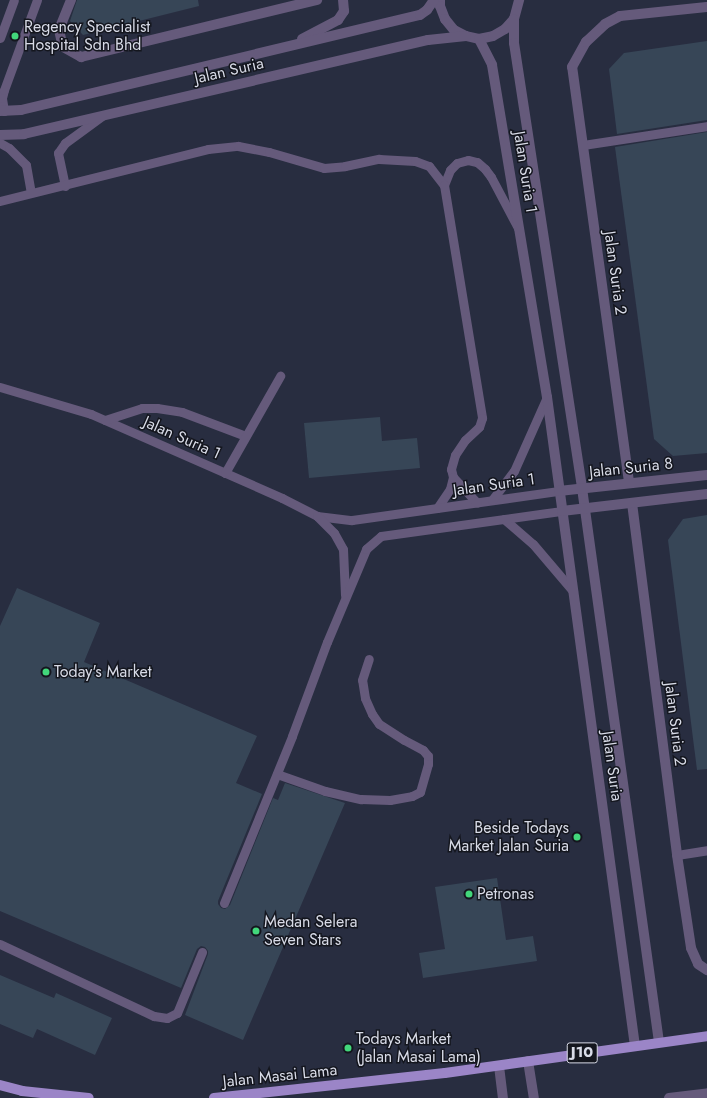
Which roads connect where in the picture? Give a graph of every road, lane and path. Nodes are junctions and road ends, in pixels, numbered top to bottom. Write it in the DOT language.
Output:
graph roads {
  1 [pos="14,0"];
  2 [pos="36,0"];
  3 [pos="71,0"];
  4 [pos="317,0"];
  5 [pos="343,0"];
  6 [pos="434,0"];
  7 [pos="440,0"];
  8 [pos="519,0"];
  9 [pos="707,7"];
  10 [pos="514,19"];
  11 [pos="466,36"];
  12 [pos="0,38"];
  13 [pos="479,38"];
  14 [pos="288,46"];
  15 [pos="2,111"];
  16 [pos="102,116"];
  17 [pos="707,126"];
  18 [pos="0,135"];
  19 [pos="0,143"];
  20 [pos="583,145"];
  21 [pos="65,186"];
  22 [pos="444,186"];
  23 [pos="31,192"];
  24 [pos="0,201"];
  25 [pos="519,232"];
  26 [pos="280,376"];
  27 [pos="0,387"];
  28 [pos="547,397"];
  29 [pos="105,420"];
  30 [pos="246,436"];
  31 [pos="225,473"];
  32 [pos="707,475"];
  33 [pos="453,477"];
  34 [pos="629,482"];
  35 [pos="582,488"];
  36 [pos="559,491"];
  37 [pos="707,494"];
  38 [pos="492,500"];
  39 [pos="477,503"];
  40 [pos="632,503"];
  41 [pos="437,508"];
  42 [pos="585,508"];
  43 [pos="562,511"];
  44 [pos="317,516"];
  45 [pos="504,519"];
  46 [pos="596,588"];
  47 [pos="573,591"];
  48 [pos="346,598"];
  49 [pos="369,659"];
  50 [pos="277,774"];
  51 [pos="707,850"];
  52 [pos="677,854"];
  53 [pos="224,903"];
  54 [pos="0,944"];
  55 [pos="202,952"];
  56 [pos="707,970"];
  57 [pos="707,1036"];
  58 [pos="659,1042"];
  59 [pos="635,1046"];
  60 [pos="528,1061"];
  61 [pos="499,1066"];
  62 [pos="0,1085"];
  63 [pos="707,1093"];
  64 [pos="89,1098"];
  65 [pos="214,1098"];
  66 [pos="503,1098"];
  67 [pos="534,1098"];
  68 [pos="670,1098"];
  1 -- 12 [label="lane"];
  2 -- 15 [label="lane"];
  3 -- 4 [label="street"];
  5 -- 14 [label="street"];
  6 -- 14 [label="street, Jalan Suria"];
  7 -- 11 [label="street"];
  8 -- 10 [label="street, Jalan Suria 1"];
  9 -- 20 [label="street, Jalan Suria 2"];
  10 -- 13 [label="street"];
  10 -- 35 [label="street, Jalan Suria 1"];
  11 -- 13 [label="street"];
  11 -- 16 [label="street, Jalan Suria"];
  13 -- 25 [label="street, Jalan Suria 1"];
  14 -- 15 [label="street, Jalan Suria"];
  16 -- 18 [label="street, Jalan Suria"];
  16 -- 21 [label="lane"];
  17 -- 20 [label="lane"];
  19 -- 23 [label="lane"];
  20 -- 34 [label="street, Jalan Suria 2"];
  21 -- 22 [label="lane"];
  21 -- 23 [label="lane"];
  22 -- 25 [label="lane"];
  22 -- 33 [label="lane"];
  23 -- 24 [label="lane"];
  25 -- 28 [label="street, Jalan Suria 1"];
  26 -- 30 [label="lane"];
  27 -- 29 [label="lane, Jalan Suria 1"];
  28 -- 36 [label="street, Jalan Suria 1"];
  28 -- 38 [label="lane"];
  29 -- 30 [label="lane"];
  29 -- 31 [label="lane, Jalan Suria 1"];
  30 -- 31 [label="lane"];
  31 -- 44 [label="lane, Jalan Suria 1"];
  32 -- 34 [label="street, Jalan Suria 8"];
  33 -- 39 [label="lane"];
  33 -- 41 [label="lane"];
  34 -- 35 [label="street, Jalan Suria 8"];
  35 -- 36 [label="street, Jalan Suria 8"];
  35 -- 42 [label="street, Jalan Suria 1"];
  36 -- 38 [label="lane, Jalan Suria 1"];
  36 -- 43 [label="street, Jalan Suria"];
  37 -- 40 [label="street"];
  38 -- 39 [label="lane, Jalan Suria 1"];
  39 -- 41 [label="lane, Jalan Suria 1"];
  40 -- 42 [label="street"];
  40 -- 52 [label="street, Jalan Suria 2"];
  41 -- 44 [label="lane, Jalan Suria 1"];
  42 -- 43 [label="street"];
  42 -- 46 [label="street, Jalan Suria 1"];
  43 -- 45 [label="lane"];
  43 -- 47 [label="street, Jalan Suria"];
  44 -- 48 [label="lane"];
  45 -- 47 [label="lane"];
  45 -- 48 [label="lane"];
  46 -- 58 [label="street, Jalan Suria"];
  47 -- 59 [label="street, Jalan Suria"];
  48 -- 50 [label="lane"];
  49 -- 50 [label="lane"];
  50 -- 53 [label="lane"];
  51 -- 52 [label="lane"];
  52 -- 56 [label="street, Jalan Suria 2"];
  54 -- 55 [label="lane"];
  57 -- 58 [label="main road, Jalan Masai Lama / J10"];
  58 -- 59 [label="main road, Jalan Masai Lama / J10"];
  59 -- 60 [label="main road, Jalan Masai Lama / J10"];
  60 -- 61 [label="main road, Jalan Masai Lama / J10"];
  60 -- 67 [label="street"];
  61 -- 65 [label="main road, Jalan Masai Lama / J10"];
  61 -- 66 [label="street"];
  62 -- 64 [label="main road"];
  63 -- 68 [label="street"];
}
